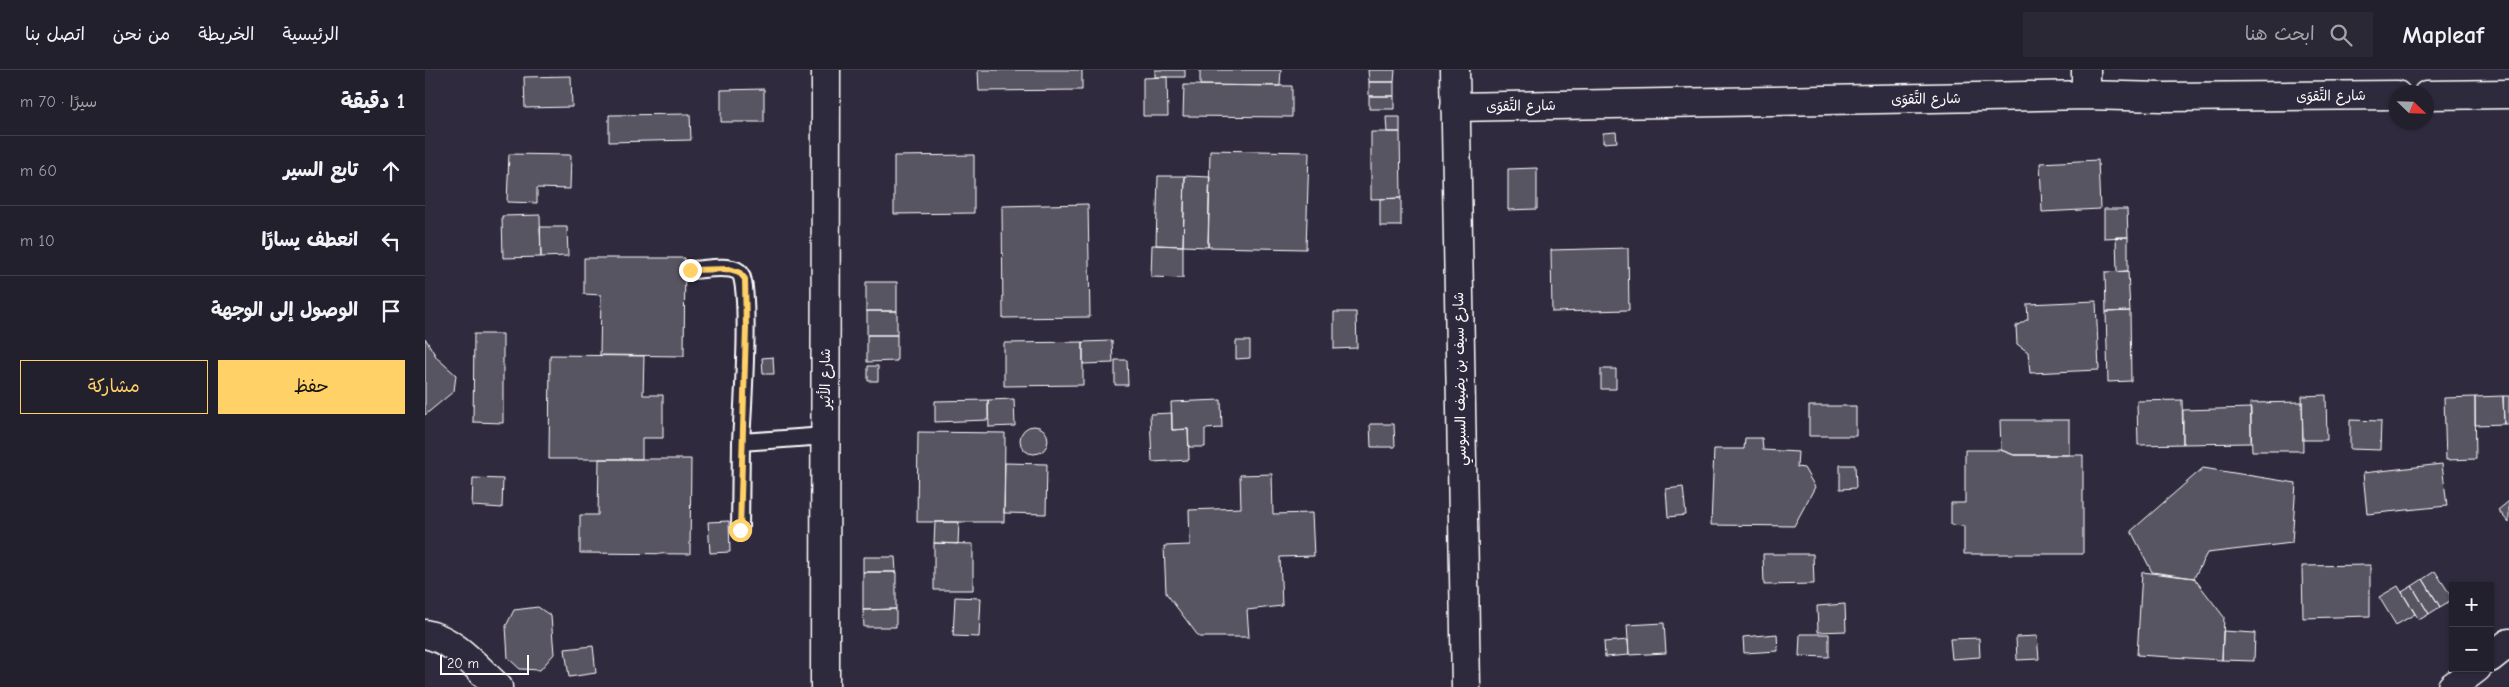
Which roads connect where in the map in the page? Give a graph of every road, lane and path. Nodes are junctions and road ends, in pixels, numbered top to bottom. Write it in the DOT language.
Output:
graph roads {
  1 [pos="826,70"];
  2 [pos="1455,70"];
  3 [pos="2086,83"];
  4 [pos="2509,94"];
  5 [pos="2389,95"];
  6 [pos="2434,95"];
  7 [pos="1455,108"];
  8 [pos="690,270"];
  9 [pos="825,436"];
  10 [pos="741,442"];
  11 [pos="740,530"];
  12 [pos="425,634"];
  13 [pos="2509,644"];
  14 [pos="2494,655"];
  15 [pos="2472,672"];
  16 [pos="498,687"];
  17 [pos="825,687"];
  18 [pos="1466,687"];
  19 [pos="2452,687"];
  1 -- 9 [label="street, شارع الأثير"];
  2 -- 7 [label="street, شارع سيف بن يضيف السبوسي"];
  3 -- 5 [label="street, شارع التَّقوَى"];
  3 -- 7 [label="street, شارع التَّقوَى"];
  4 -- 6 [label="street"];
  7 -- 18 [label="street, شارع سيف بن يضيف السبوسي"];
  8 -- 10 [label="lane"];
  9 -- 10 [label="lane"];
  9 -- 17 [label="street, شارع الأثير"];
  10 -- 11 [label="lane"];
  12 -- 16 [label="street"];
  13 -- 14 [label="street"];
  15 -- 19 [label="street"];
}
